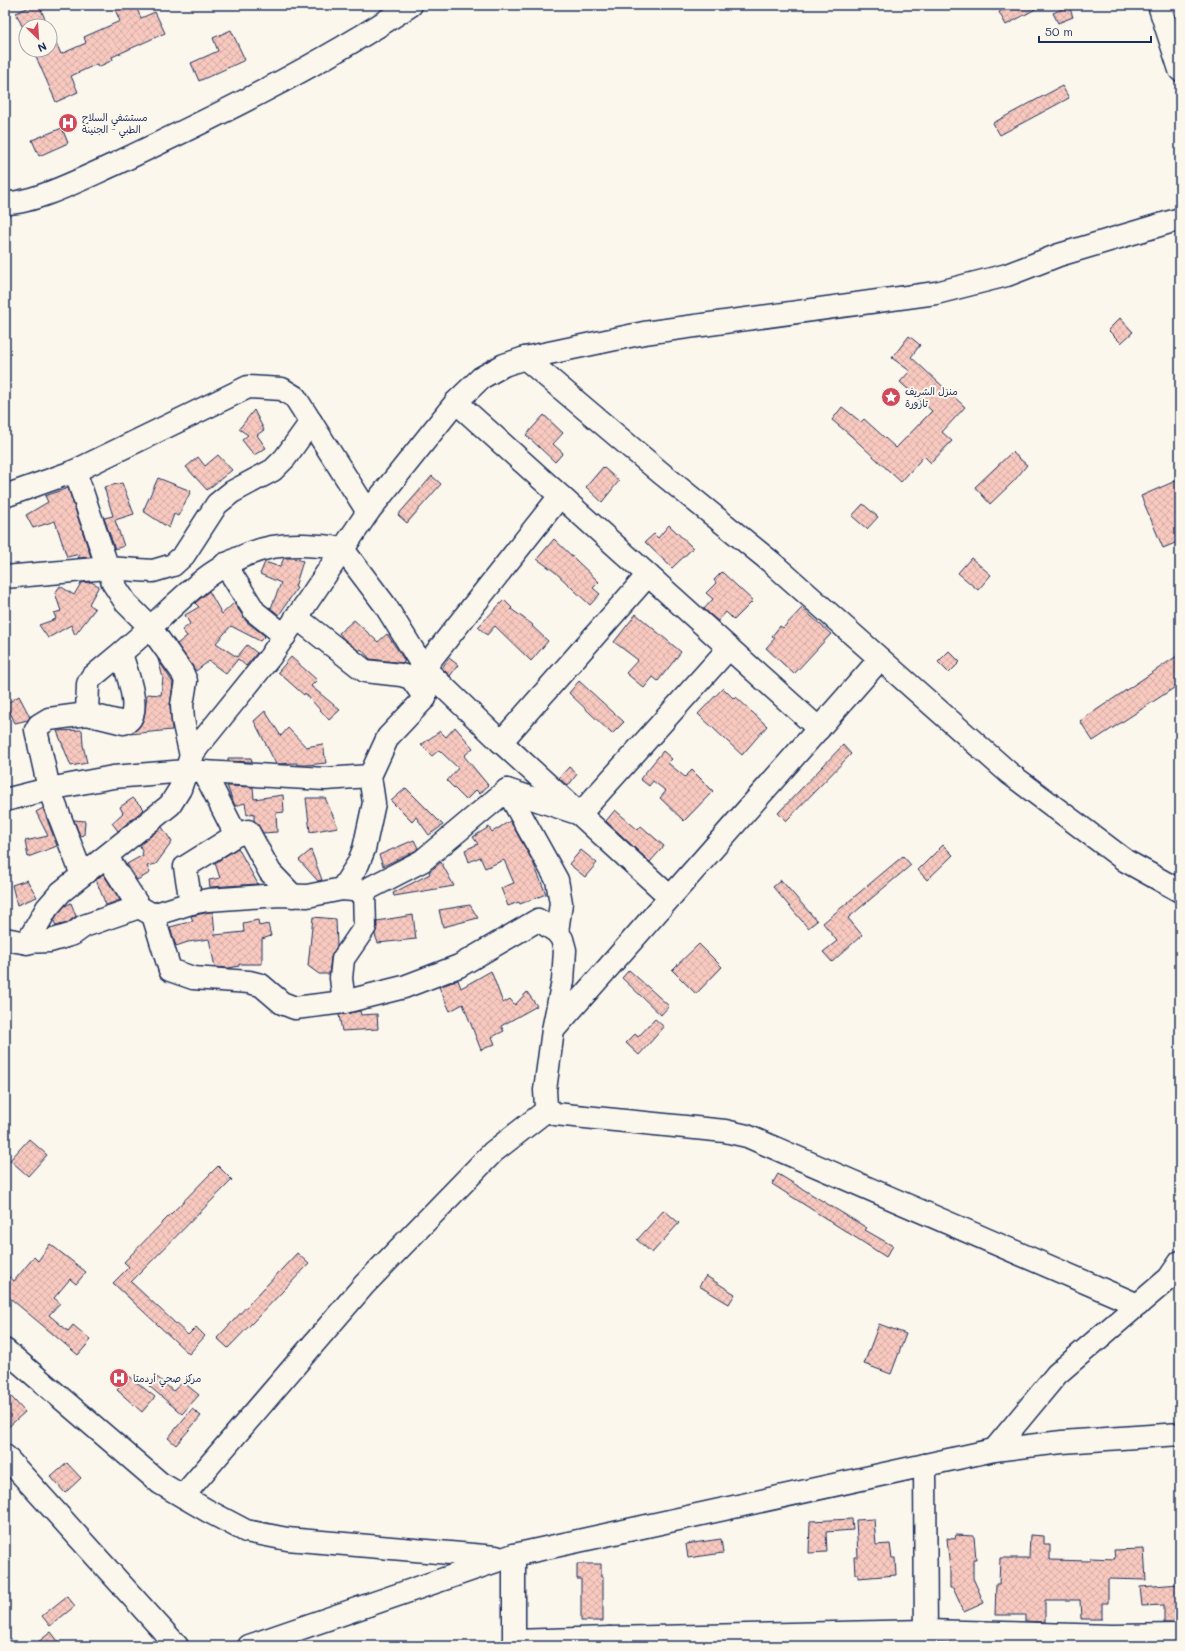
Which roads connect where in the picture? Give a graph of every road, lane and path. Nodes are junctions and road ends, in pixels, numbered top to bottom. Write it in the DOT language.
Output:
graph roads {
  1 [pos="411,5"];
  2 [pos="1160,5"];
  3 [pos="1180,70"];
  4 [pos="5,204"];
  5 [pos="1180,219"];
  6 [pos="525,358"];
  7 [pos="456,402"];
  8 [pos="311,422"];
  9 [pos="75,471"];
  10 [pos="5,496"];
  11 [pos="560,496"];
  12 [pos="368,512"];
  13 [pos="342,548"];
  14 [pos="184,555"];
  15 [pos="225,564"];
  16 [pos="107,568"];
  17 [pos="648,575"];
  18 [pos="5,577"];
  19 [pos="193,586"];
  20 [pos="296,617"];
  21 [pos="150,627"];
  22 [pos="285,636"];
  23 [pos="729,648"];
  24 [pos="120,654"];
  25 [pos="880,659"];
  26 [pos="424,668"];
  27 [pos="425,698"];
  28 [pos="87,714"];
  29 [pos="819,729"];
  30 [pos="501,742"];
  31 [pos="193,766"];
  32 [pos="370,776"];
  33 [pos="49,789"];
  34 [pos="507,790"];
  35 [pos="5,800"];
  36 [pos="580,814"];
  37 [pos="236,835"];
  38 [pos="107,857"];
  39 [pos="82,875"];
  40 [pos="342,889"];
  41 [pos="364,890"];
  42 [pos="1180,891"];
  43 [pos="293,896"];
  44 [pos="670,898"];
  45 [pos="191,903"];
  46 [pos="146,911"];
  47 [pos="557,932"];
  48 [pos="11,940"];
  49 [pos="344,1002"];
  50 [pos="553,1030"];
  51 [pos="547,1110"];
  52 [pos="1180,1262"];
  53 [pos="1138,1305"];
  54 [pos="5,1350"];
  55 [pos="1180,1434"];
  56 [pos="994,1450"];
  57 [pos="5,1456"];
  58 [pos="925,1465"];
  59 [pos="183,1496"];
  60 [pos="510,1556"];
  61 [pos="1180,1635"];
  62 [pos="926,1638"];
  63 [pos="610,1642"];
  64 [pos="177,1646"];
  65 [pos="249,1646"];
  1 -- 4 [label="street"];
  2 -- 3 [label="street"];
  5 -- 6 [label="street"];
  6 -- 7 [label="street"];
  6 -- 25 [label="street"];
  7 -- 11 [label="street"];
  7 -- 12 [label="street"];
  8 -- 9 [label="street"];
  8 -- 12 [label="street"];
  8 -- 14 [label="street"];
  9 -- 10 [label="street"];
  9 -- 16 [label="street"];
  11 -- 17 [label="street"];
  11 -- 26 [label="street"];
  12 -- 13 [label="street"];
  13 -- 15 [label="street"];
  13 -- 20 [label="street"];
  13 -- 26 [label="street"];
  14 -- 16 [label="street"];
  14 -- 19 [label="street"];
  15 -- 19 [label="street"];
  15 -- 22 [label="street"];
  16 -- 18 [label="street"];
  16 -- 21 [label="street"];
  17 -- 23 [label="street"];
  17 -- 30 [label="street"];
  19 -- 21 [label="street"];
  20 -- 22 [label="street"];
  20 -- 27 [label="street"];
  21 -- 24 [label="street"];
  21 -- 31 [label="street"];
  22 -- 31 [label="street"];
  23 -- 29 [label="street"];
  23 -- 36 [label="street"];
  24 -- 28 [label="street"];
  24 -- 28 [label="street"];
  25 -- 29 [label="street"];
  25 -- 42 [label="street"];
  26 -- 27 [label="street"];
  26 -- 30 [label="street"];
  27 -- 32 [label="street"];
  28 -- 33 [label="street"];
  29 -- 44 [label="street"];
  30 -- 36 [label="street"];
  31 -- 32 [label="street"];
  31 -- 33 [label="street"];
  31 -- 37 [label="street"];
  31 -- 38 [label="street"];
  32 -- 40 [label="street"];
  33 -- 35 [label="street"];
  33 -- 39 [label="street"];
  34 -- 36 [label="street"];
  34 -- 41 [label="street"];
  34 -- 47 [label="street"];
  36 -- 44 [label="street"];
  37 -- 43 [label="street"];
  37 -- 45 [label="street"];
  38 -- 39 [label="street"];
  38 -- 46 [label="street"];
  39 -- 48 [label="street"];
  40 -- 41 [label="street"];
  40 -- 43 [label="street"];
  41 -- 49 [label="street"];
  43 -- 45 [label="street"];
  44 -- 50 [label="street"];
  45 -- 46 [label="street"];
  46 -- 48 [label="street"];
  46 -- 49 [label="street"];
  47 -- 49 [label="street"];
  47 -- 50 [label="street"];
  50 -- 51 [label="street"];
  51 -- 53 [label="street"];
  51 -- 59 [label="street"];
  52 -- 53 [label="street"];
  53 -- 56 [label="street"];
  54 -- 59 [label="street"];
  55 -- 56 [label="street"];
  56 -- 58 [label="street"];
  57 -- 64 [label="street"];
  58 -- 60 [label="street"];
  58 -- 62 [label="street"];
  59 -- 60 [label="street"];
  60 -- 63 [label="street"];
  60 -- 65 [label="street"];
  61 -- 62 [label="street"];
  62 -- 63 [label="street"];
}
